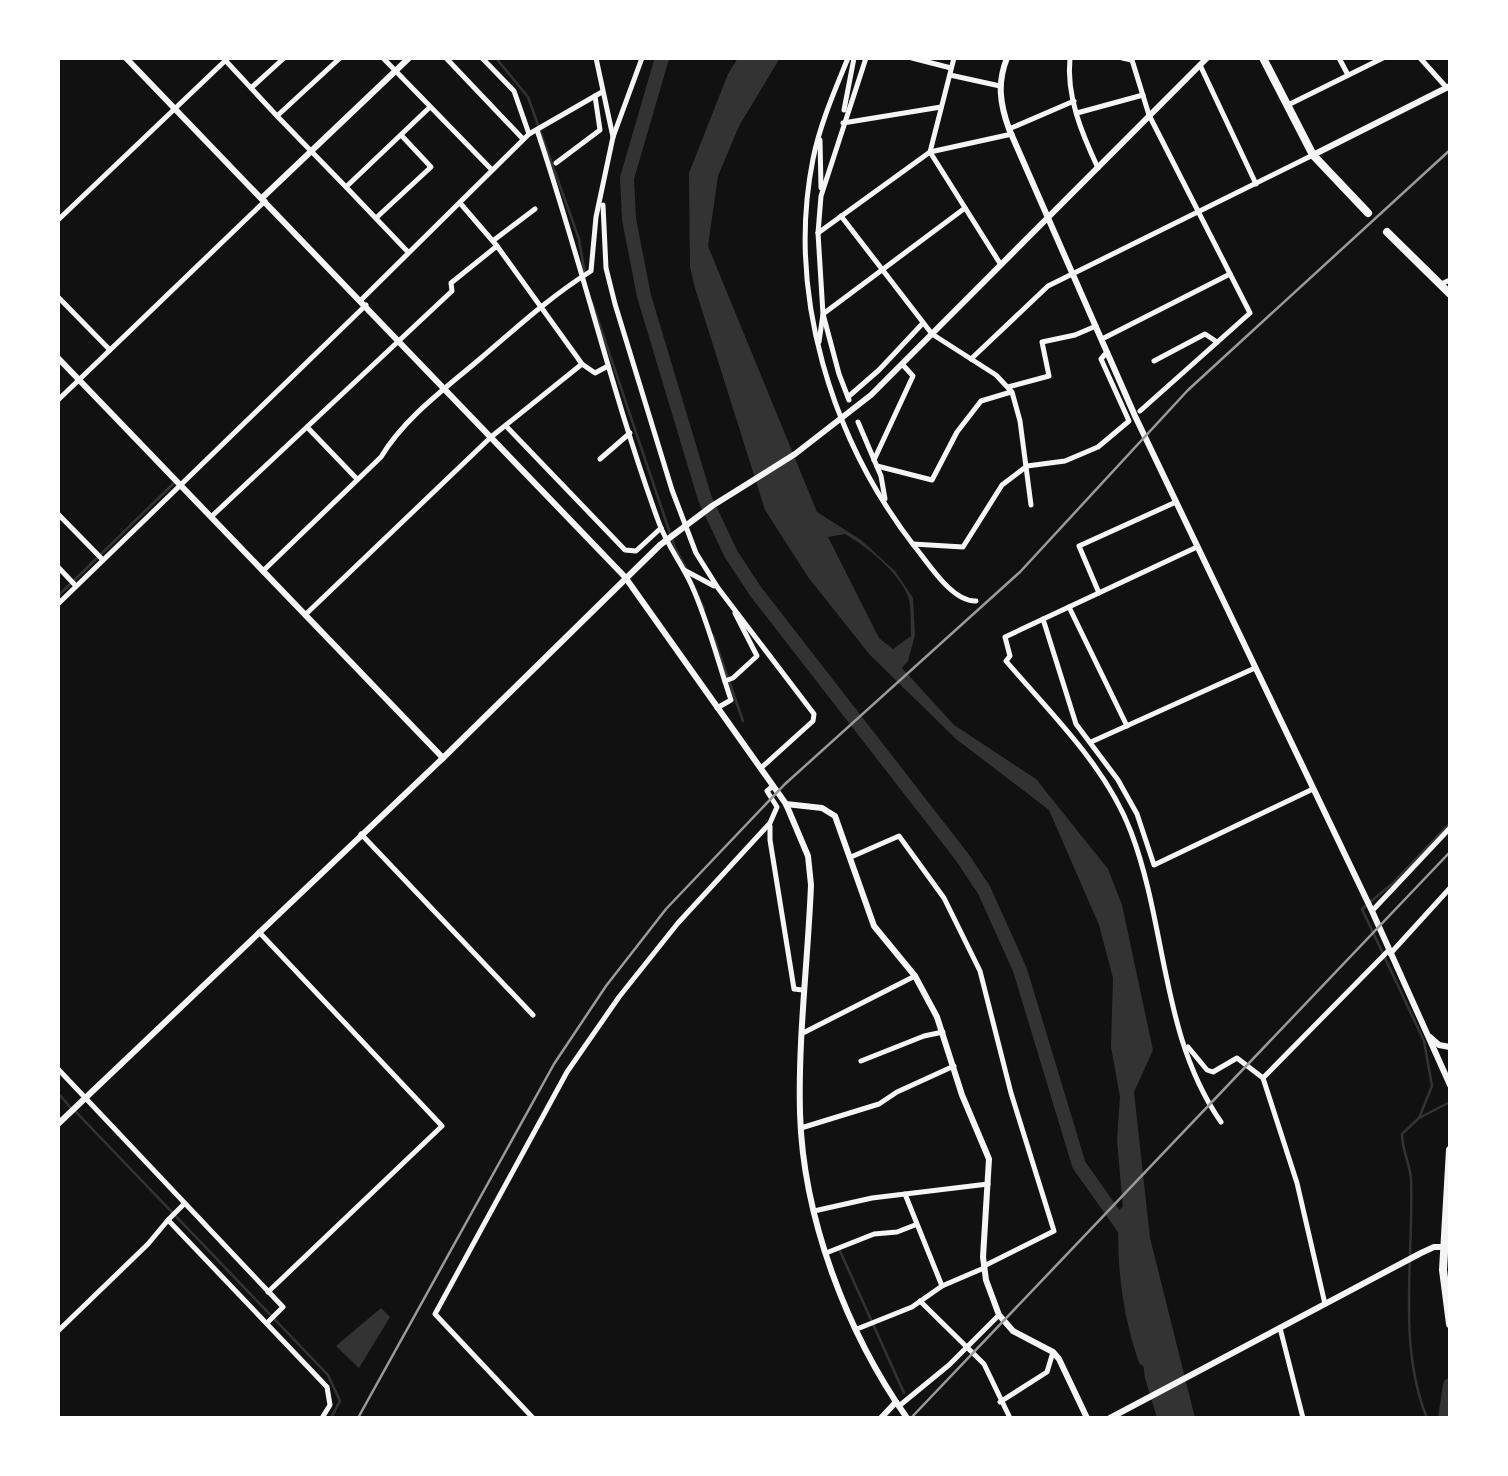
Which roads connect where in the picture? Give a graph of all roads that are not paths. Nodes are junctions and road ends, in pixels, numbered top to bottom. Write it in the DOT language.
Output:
graph roads {
  1 [pos="126,58"];
  2 [pos="284,58"];
  3 [pos="340,58"];
  4 [pos="383,58"];
  5 [pos="409,58"];
  6 [pos="446,58"];
  7 [pos="482,58"];
  8 [pos="596,58"];
  9 [pos="642,58"];
  10 [pos="851,58"];
  11 [pos="866,58"];
  12 [pos="912,58"];
  13 [pos="954,58"];
  14 [pos="1007,58"];
  15 [pos="1070,58"];
  16 [pos="1122,58"];
  17 [pos="1207,58"];
  18 [pos="1263,58"];
  19 [pos="1339,58"];
  20 [pos="1383,58"];
  21 [pos="1420,58"];
  22 [pos="226,59"];
  23 [pos="1133,59"];
  24 [pos="1200,65"];
  25 [pos="395,70"];
  26 [pos="950,72"];
  27 [pos="1348,75"];
  28 [pos="1000,86"];
  29 [pos="1449,86"];
  30 [pos="251,88"];
  31 [pos="598,94"];
  32 [pos="1143,95"];
  33 [pos="1074,101"];
  34 [pos="1288,105"];
  35 [pos="430,107"];
  36 [pos="941,107"];
  37 [pos="175,108"];
  38 [pos="1076,112"];
  39 [pos="1149,114"];
  40 [pos="277,116"];
  41 [pos="843,122"];
  42 [pos="537,130"];
  43 [pos="1011,131"];
  44 [pos="820,132"];
  45 [pos="401,134"];
  46 [pos="527,137"];
  47 [pos="613,137"];
  48 [pos="310,152"];
  49 [pos="930,152"];
  50 [pos="1313,155"];
  51 [pos="556,163"];
  52 [pos="1098,168"];
  53 [pos="492,170"];
  54 [pos="1256,184"];
  55 [pos="346,187"];
  56 [pos="822,196"];
  57 [pos="603,198"];
  58 [pos="264,199"];
  59 [pos="460,203"];
  60 [pos="535,208"];
  61 [pos="965,208"];
  62 [pos="1368,212"];
  63 [pos="1198,213"];
  64 [pos="841,216"];
  65 [pos="376,218"];
  66 [pos="1049,218"];
  67 [pos="58,220"];
  68 [pos="818,232"];
  69 [pos="1387,232"];
  70 [pos="496,243"];
  71 [pos="409,253"];
  72 [pos="1001,265"];
  73 [pos="882,270"];
  74 [pos="1230,274"];
  75 [pos="1074,275"];
  76 [pos="580,278"];
  77 [pos="1450,280"];
  78 [pos="1441,284"];
  79 [pos="1450,294"];
  80 [pos="58,297"];
  81 [pos="364,303"];
  82 [pos="64,304"];
  83 [pos="541,307"];
  84 [pos="58,310"];
  85 [pos="823,314"];
  86 [pos="923,323"];
  87 [pos="1096,326"];
  88 [pos="932,334"];
  89 [pos="1102,339"];
  90 [pos="399,341"];
  91 [pos="1217,342"];
  92 [pos="110,350"];
  93 [pos="818,350"];
  94 [pos="1107,352"];
  95 [pos="58,358"];
  96 [pos="971,359"];
  97 [pos="1154,361"];
  98 [pos="582,364"];
  99 [pos="902,364"];
  100 [pos="608,366"];
  101 [pos="78,380"];
  102 [pos="445,389"];
  103 [pos="1010,389"];
  104 [pos="58,400"];
  105 [pos="1140,411"];
  106 [pos="842,419"];
  107 [pos="858,422"];
  108 [pos="506,426"];
  109 [pos="306,428"];
  110 [pos="630,432"];
  111 [pos="491,437"];
  112 [pos="600,459"];
  113 [pos="876,463"];
  114 [pos="1027,466"];
  115 [pos="357,480"];
  116 [pos="179,484"];
  117 [pos="1176,502"];
  118 [pos="886,504"];
  119 [pos="1031,505"];
  120 [pos="58,514"];
  121 [pos="211,517"];
  122 [pos="661,528"];
  123 [pos="913,544"];
  124 [pos="1197,546"];
  125 [pos="102,559"];
  126 [pos="58,567"];
  127 [pos="682,568"];
  128 [pos="263,571"];
  129 [pos="624,577"];
  130 [pos="73,582"];
  131 [pos="718,588"];
  132 [pos="1099,593"];
  133 [pos="976,600"];
  134 [pos="729,602"];
  135 [pos="58,604"];
  136 [pos="1069,606"];
  137 [pos="305,615"];
  138 [pos="1044,619"];
  139 [pos="1255,668"];
  140 [pos="725,681"];
  141 [pos="718,708"];
  142 [pos="1127,726"];
  143 [pos="1091,742"];
  144 [pos="443,758"];
  145 [pos="760,769"];
  146 [pos="773,786"];
  147 [pos="1313,790"];
  148 [pos="786,804"];
  149 [pos="770,823"];
  150 [pos="1450,828"];
  151 [pos="361,834"];
  152 [pos="851,857"];
  153 [pos="1450,888"];
  154 [pos="1372,911"];
  155 [pos="259,932"];
  156 [pos="1390,952"];
  157 [pos="914,976"];
  158 [pos="806,991"];
  159 [pos="533,1015"];
  160 [pos="943,1032"];
  161 [pos="803,1033"];
  162 [pos="1180,1034"];
  163 [pos="1430,1036"];
  164 [pos="1450,1047"];
  165 [pos="861,1061"];
  166 [pos="954,1066"];
  167 [pos="58,1070"];
  168 [pos="1263,1078"];
  169 [pos="1450,1085"];
  170 [pos="83,1100"];
  171 [pos="1221,1122"];
  172 [pos="58,1124"];
  173 [pos="802,1128"];
  174 [pos="1450,1150"];
  175 [pos="989,1184"];
  176 [pos="905,1194"];
  177 [pos="184,1203"];
  178 [pos="814,1211"];
  179 [pos="168,1220"];
  180 [pos="915,1225"];
  181 [pos="1448,1232"];
  182 [pos="1444,1247"];
  183 [pos="826,1253"];
  184 [pos="984,1267"];
  185 [pos="942,1286"];
  186 [pos="268,1292"];
  187 [pos="920,1301"];
  188 [pos="1325,1304"];
  189 [pos="998,1315"];
  190 [pos="1450,1316"];
  191 [pos="266,1323"];
  192 [pos="857,1329"];
  193 [pos="58,1330"];
  194 [pos="1276,1330"];
  195 [pos="968,1346"];
  196 [pos="1053,1352"];
  197 [pos="1000,1402"];
  198 [pos="897,1404"];
  199 [pos="322,1418"];
  200 [pos="533,1418"];
  201 [pos="881,1418"];
  202 [pos="907,1418"];
  203 [pos="1010,1418"];
  204 [pos="1087,1418"];
  205 [pos="1110,1418"];
  206 [pos="1303,1418"];
  1 -- 37 [label="street"];
  2 -- 30 [label="street"];
  3 -- 40 [label="street"];
  4 -- 25 [label="street"];
  5 -- 25 [label="street"];
  6 -- 46 [label="street"];
  7 -- 46 [label="street"];
  8 -- 31 [label="street"];
  9 -- 47 [label="street"];
  10 -- 41 [label="street"];
  10 -- 44 [label="street"];
  11 -- 41 [label="street"];
  12 -- 26 [label="street"];
  13 -- 26 [label="street"];
  14 -- 28 [label="street"];
  15 -- 33 [label="street"];
  16 -- 23 [label="street"];
  17 -- 24 [label="street"];
  18 -- 34 [label="main road"];
  19 -- 27 [label="street"];
  20 -- 27 [label="street"];
  21 -- 29 [label="street"];
  22 -- 30 [label="street"];
  22 -- 37 [label="street"];
  23 -- 32 [label="street"];
  24 -- 39 [label="street"];
  24 -- 54 [label="street"];
  25 -- 35 [label="street"];
  25 -- 48 [label="street"];
  26 -- 28 [label="street"];
  26 -- 36 [label="street"];
  27 -- 34 [label="street"];
  28 -- 43 [label="street"];
  29 -- 50 [label="street"];
  30 -- 40 [label="street"];
  31 -- 42 [label="street"];
  31 -- 47 [label="street"];
  31 -- 51 [label="street"];
  32 -- 38 [label="street"];
  32 -- 39 [label="street"];
  33 -- 38 [label="street"];
  33 -- 43 [label="street"];
  34 -- 50 [label="main road"];
  35 -- 45 [label="street"];
  35 -- 53 [label="street"];
  36 -- 41 [label="street"];
  36 -- 49 [label="street"];
  37 -- 58 [label="street"];
  37 -- 67 [label="street"];
  38 -- 52 [label="street"];
  39 -- 52 [label="street"];
  39 -- 63 [label="street"];
  40 -- 48 [label="street"];
  41 -- 56 [label="street"];
  42 -- 46 [label="street"];
  42 -- 76 [label="street"];
  43 -- 49 [label="street"];
  43 -- 66 [label="street"];
  44 -- 56 [label="street"];
  44 -- 93 [label="street"];
  45 -- 55 [label="street"];
  45 -- 65 [label="street"];
  46 -- 53 [label="street"];
  47 -- 57 [label="street"];
  48 -- 55 [label="street"];
  48 -- 58 [label="street"];
  49 -- 61 [label="street"];
  49 -- 64 [label="street"];
  50 -- 54 [label="street"];
  50 -- 62 [label="main road"];
  52 -- 66 [label="street"];
  53 -- 59 [label="street"];
  54 -- 63 [label="street"];
  55 -- 65 [label="street"];
  56 -- 68 [label="street"];
  57 -- 76 [label="street"];
  57 -- 131 [label="street"];
  58 -- 81 [label="street"];
  58 -- 92 [label="street"];
  59 -- 70 [label="street"];
  59 -- 71 [label="street"];
  60 -- 70 [label="street"];
  61 -- 72 [label="street"];
  61 -- 73 [label="street"];
  63 -- 74 [label="street"];
  63 -- 75 [label="street"];
  64 -- 68 [label="street"];
  64 -- 73 [label="street"];
  65 -- 71 [label="street"];
  66 -- 72 [label="street"];
  66 -- 75 [label="street"];
  68 -- 85 [label="street"];
  69 -- 78 [label="main road"];
  70 -- 83 [label="street"];
  70 -- 90 [label="street"];
  71 -- 81 [label="street"];
  72 -- 88 [label="street"];
  73 -- 85 [label="street"];
  73 -- 86 [label="street"];
  74 -- 89 [label="street"];
  74 -- 91 [label="street"];
  75 -- 87 [label="street"];
  75 -- 96 [label="street"];
  76 -- 83 [label="street"];
  76 -- 100 [label="street"];
  77 -- 78 [label="street"];
  78 -- 79 [label="main road"];
  80 -- 82 [label="street"];
  81 -- 90 [label="street"];
  81 -- 116 [label="street"];
  82 -- 84 [label="street"];
  82 -- 92 [label="street"];
  83 -- 98 [label="street"];
  83 -- 102 [label="street"];
  85 -- 86 [label="street"];
  85 -- 93 [label="street"];
  86 -- 88 [label="street"];
  87 -- 89 [label="street"];
  87 -- 103 [label="street"];
  88 -- 96 [label="street"];
  88 -- 99 [label="street"];
  89 -- 94 [label="street"];
  90 -- 102 [label="street"];
  90 -- 109 [label="street"];
  91 -- 97 [label="street"];
  91 -- 105 [label="street"];
  92 -- 101 [label="street"];
  93 -- 106 [label="street"];
  94 -- 114 [label="street"];
  94 -- 117 [label="street"];
  95 -- 101 [label="street"];
  96 -- 103 [label="street"];
  98 -- 100 [label="street"];
  98 -- 108 [label="street"];
  99 -- 106 [label="street"];
  99 -- 113 [label="street"];
  100 -- 110 [label="street"];
  101 -- 104 [label="street"];
  101 -- 116 [label="street"];
  102 -- 111 [label="street"];
  102 -- 115 [label="street"];
  103 -- 113 [label="street"];
  103 -- 114 [label="street"];
  106 -- 118 [label="street"];
  106 -- 129 [label="street"];
  107 -- 113 [label="street"];
  108 -- 111 [label="street"];
  108 -- 122 [label="street"];
  109 -- 115 [label="street"];
  109 -- 121 [label="street"];
  110 -- 112 [label="street"];
  110 -- 122 [label="street"];
  111 -- 129 [label="street"];
  111 -- 137 [label="street"];
  113 -- 118 [label="street"];
  114 -- 119 [label="street"];
  114 -- 123 [label="street"];
  115 -- 128 [label="street"];
  116 -- 121 [label="street"];
  116 -- 125 [label="street"];
  117 -- 124 [label="street"];
  117 -- 132 [label="street"];
  118 -- 123 [label="street"];
  120 -- 125 [label="street"];
  121 -- 128 [label="street"];
  122 -- 127 [label="street"];
  123 -- 133 [label="street"];
  124 -- 132 [label="street"];
  124 -- 139 [label="street"];
  125 -- 130 [label="street"];
  126 -- 130 [label="street"];
  127 -- 131 [label="street"];
  127 -- 140 [label="street"];
  128 -- 137 [label="street"];
  129 -- 141 [label="street"];
  129 -- 144 [label="street"];
  130 -- 135 [label="street"];
  131 -- 134 [label="street"];
  132 -- 136 [label="street"];
  134 -- 140 [label="street"];
  134 -- 145 [label="street"];
  136 -- 138 [label="street"];
  136 -- 142 [label="street"];
  137 -- 144 [label="street"];
  138 -- 143 [label="street"];
  138 -- 162 [label="street"];
  139 -- 142 [label="street"];
  139 -- 147 [label="street"];
  140 -- 141 [label="street"];
  141 -- 145 [label="street"];
  142 -- 143 [label="street"];
  143 -- 147 [label="street"];
  144 -- 151 [label="street"];
  145 -- 146 [label="street"];
  146 -- 148 [label="street"];
  146 -- 149 [label="street"];
  147 -- 154 [label="street"];
  148 -- 152 [label="street"];
  148 -- 158 [label="street"];
  149 -- 158 [label="street"];
  149 -- 200 [label="street"];
  150 -- 154 [label="street"];
  151 -- 155 [label="street"];
  151 -- 159 [label="street"];
  152 -- 157 [label="street"];
  152 -- 184 [label="street"];
  153 -- 156 [label="street"];
  154 -- 156 [label="street"];
  155 -- 170 [label="street"];
  155 -- 186 [label="street"];
  156 -- 163 [label="street"];
  156 -- 168 [label="street"];
  157 -- 160 [label="street"];
  157 -- 161 [label="street"];
  158 -- 161 [label="street"];
  160 -- 165 [label="street"];
  160 -- 166 [label="street"];
  161 -- 173 [label="street"];
  162 -- 168 [label="street"];
  162 -- 171 [label="street"];
  163 -- 164 [label="street"];
  163 -- 169 [label="street"];
  166 -- 173 [label="street"];
  166 -- 175 [label="street"];
  167 -- 170 [label="street"];
  168 -- 188 [label="street"];
  170 -- 172 [label="street"];
  170 -- 177 [label="street"];
  173 -- 178 [label="street"];
  174 -- 181 [label="main road"];
  175 -- 176 [label="street"];
  175 -- 184 [label="street"];
  176 -- 178 [label="street"];
  176 -- 180 [label="street"];
  177 -- 179 [label="street"];
  177 -- 186 [label="street"];
  178 -- 183 [label="street"];
  179 -- 191 [label="street"];
  179 -- 193 [label="street"];
  180 -- 183 [label="street"];
  180 -- 185 [label="street"];
  181 -- 182 [label="main road"];
  182 -- 188 [label="street"];
  182 -- 190 [label="main road"];
  183 -- 192 [label="street"];
  184 -- 185 [label="street"];
  184 -- 189 [label="street"];
  185 -- 187 [label="street"];
  186 -- 191 [label="street"];
  187 -- 192 [label="street"];
  187 -- 195 [label="street"];
  188 -- 194 [label="street"];
  189 -- 195 [label="street"];
  189 -- 196 [label="street"];
  191 -- 199 [label="street"];
  192 -- 198 [label="street"];
  194 -- 205 [label="street"];
  194 -- 206 [label="street"];
  195 -- 197 [label="street"];
  195 -- 198 [label="street"];
  196 -- 197 [label="street"];
  196 -- 204 [label="street"];
  197 -- 203 [label="street"];
  198 -- 201 [label="street"];
  198 -- 202 [label="street"];
}
